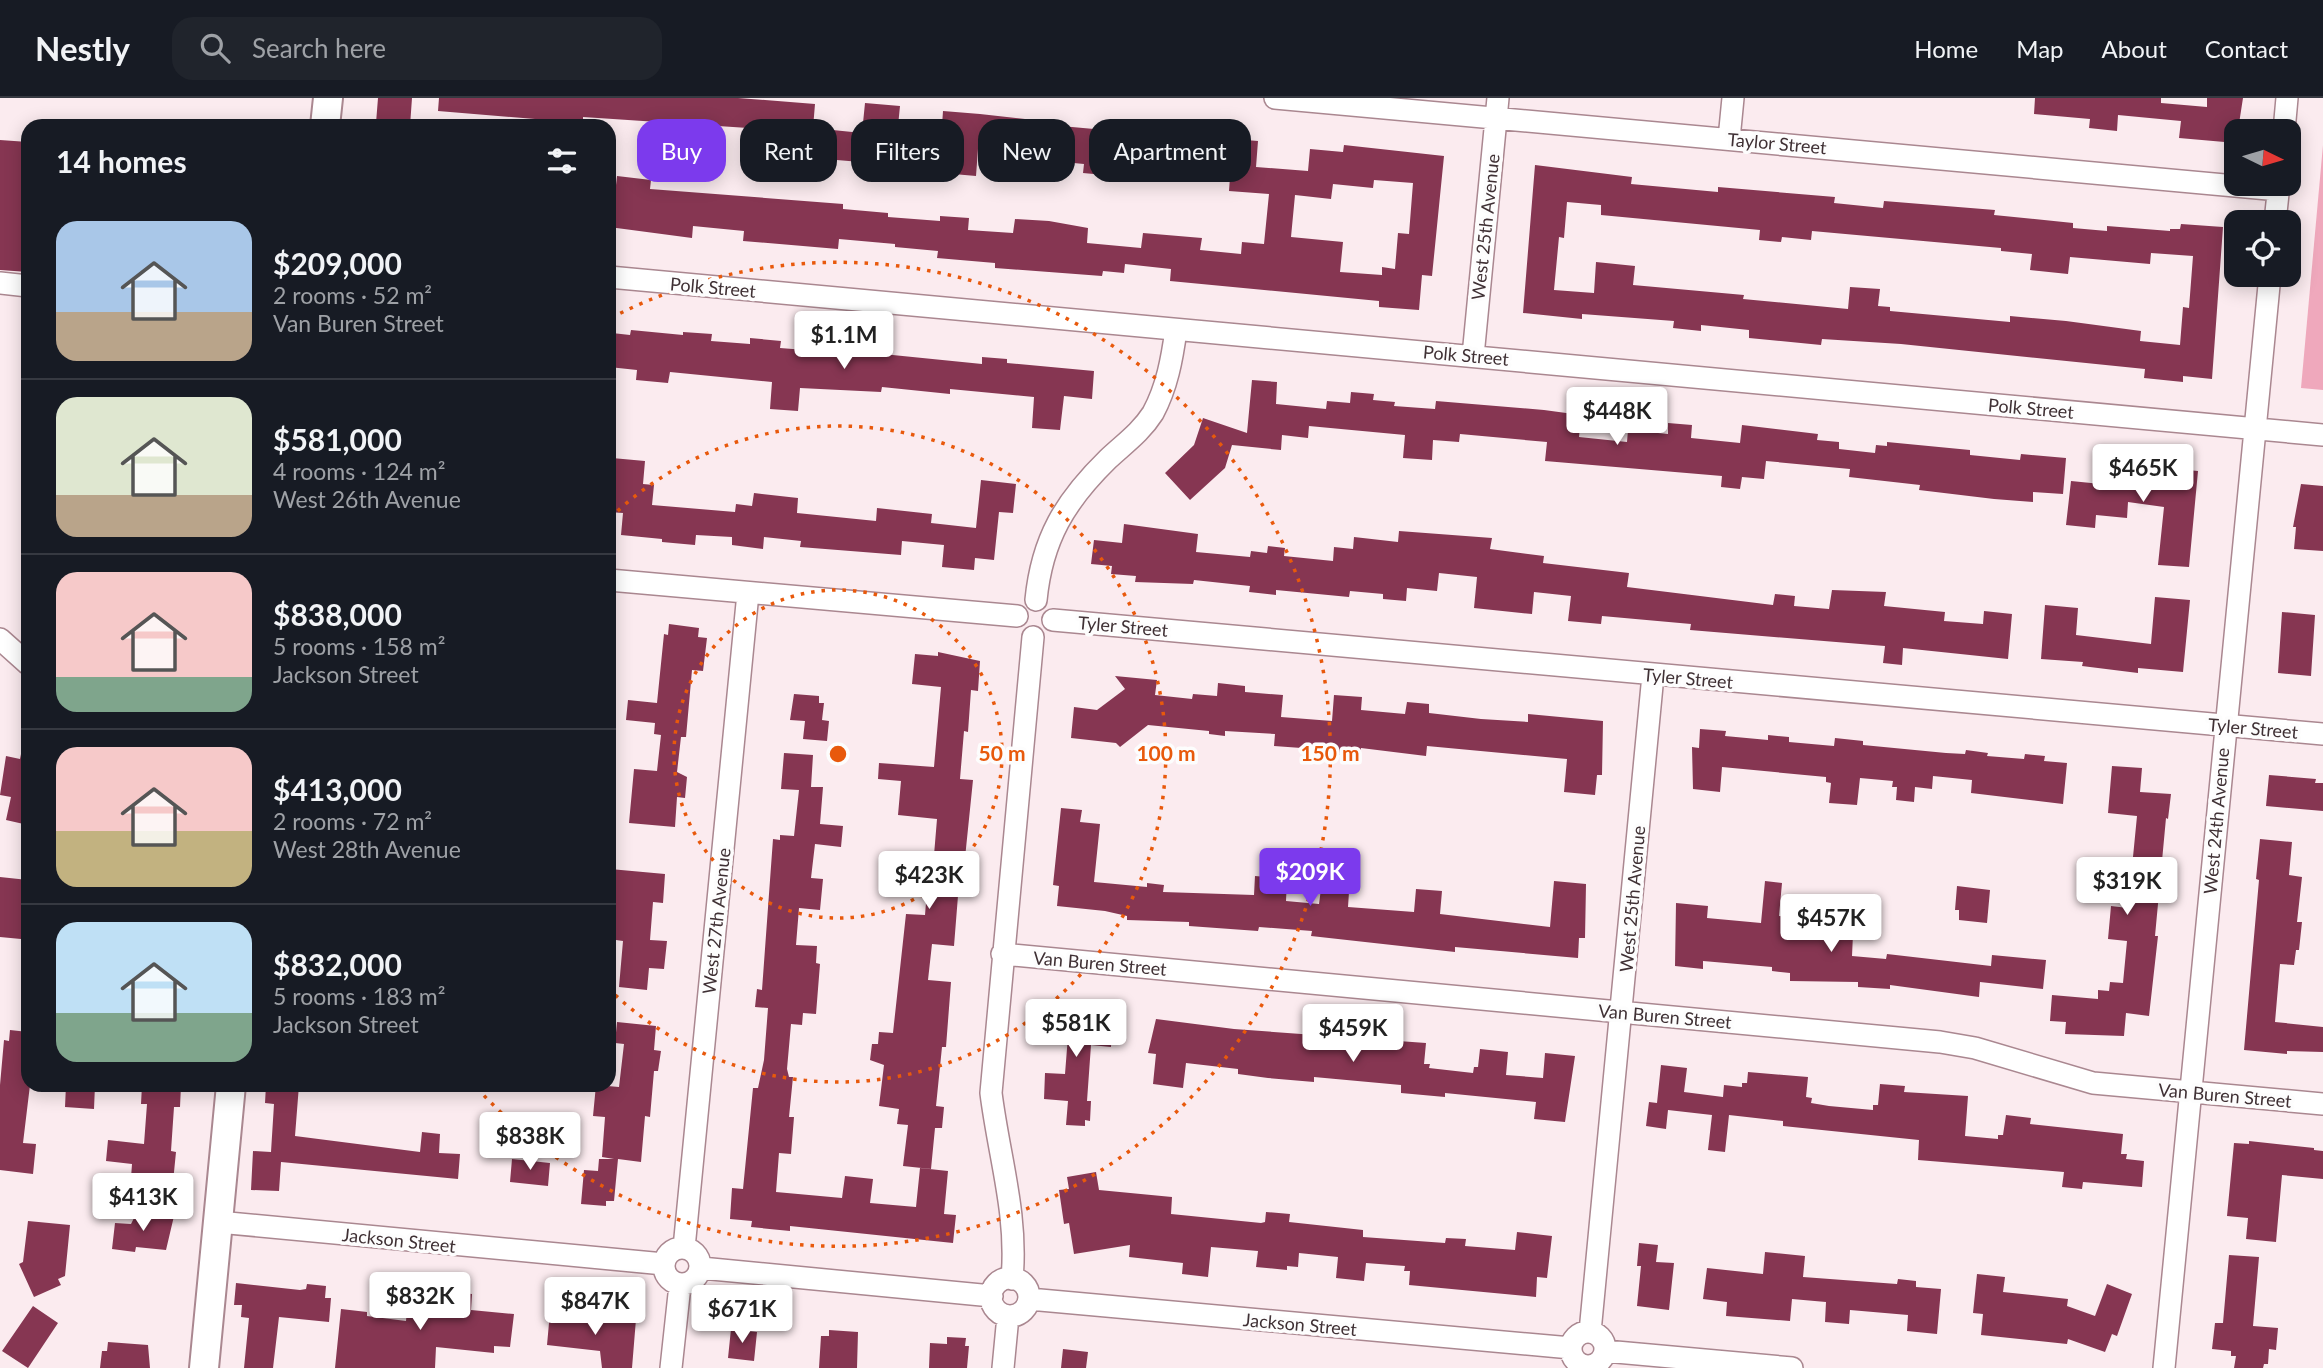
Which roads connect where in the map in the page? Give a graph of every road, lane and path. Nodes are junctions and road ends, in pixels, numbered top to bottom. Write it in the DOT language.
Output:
graph roads {
  1 [pos="328,98"];
  2 [pos="1275,98"];
  3 [pos="1733,98"];
  4 [pos="2287,98"];
  5 [pos="1497,108"];
  6 [pos="326,119"];
  7 [pos="2285,119"];
  8 [pos="1730,139"];
  9 [pos="2224,182"];
  10 [pos="616,278"];
  11 [pos="0,283"];
  12 [pos="21,285"];
  13 [pos="2269,287"];
  14 [pos="1176,330"];
  15 [pos="1473,356"];
  16 [pos="2254,429"];
  17 [pos="2323,435"];
  18 [pos="616,581"];
  19 [pos="748,593"];
  20 [pos="1036,600"];
  21 [pos="1017,617"];
  22 [pos="1053,620"];
  23 [pos="1033,637"];
  24 [pos="0,639"];
  25 [pos="21,658"];
  26 [pos="1653,674"];
  27 [pos="2225,725"];
  28 [pos="2323,734"];
  29 [pos="1002,954"];
  30 [pos="1621,1012"];
  31 [pos="230,1092"];
  32 [pos="2191,1092"];
  33 [pos="2323,1104"];
  34 [pos="218,1222"];
  35 [pos="684,1248"];
  36 [pos="664,1264"];
  37 [pos="701,1268"];
  38 [pos="1012,1279"];
  39 [pos="680,1284"];
  40 [pos="992,1296"];
  41 [pos="1028,1299"];
  42 [pos="1008,1316"];
  43 [pos="1590,1332"];
  44 [pos="1571,1348"];
  45 [pos="1605,1352"];
  46 [pos="1586,1367"];
  47 [pos="204,1368"];
  48 [pos="671,1368"];
  49 [pos="1003,1368"];
  50 [pos="1792,1368"];
  51 [pos="2165,1368"];
  1 -- 6 [label="main road"];
  2 -- 5 [label="street, Taylor Street"];
  3 -- 8 [label="street"];
  4 -- 7 [label="street"];
  5 -- 8 [label="street, Taylor Street"];
  5 -- 15 [label="street, West 25th Avenue"];
  8 -- 9 [label="street, Taylor Street"];
  10 -- 14 [label="street, Polk Street"];
  11 -- 12 [label="street"];
  13 -- 16 [label="street, West 24th Avenue"];
  14 -- 15 [label="street, Polk Street"];
  14 -- 20 [label="street"];
  15 -- 16 [label="street, Polk Street"];
  16 -- 17 [label="street, Polk Street"];
  16 -- 27 [label="street, West 24th Avenue"];
  18 -- 19 [label="street"];
  19 -- 21 [label="street"];
  19 -- 35 [label="street, West 27th Avenue"];
  20 -- 21 [label="street"];
  20 -- 22 [label="street"];
  21 -- 23 [label="street"];
  22 -- 23 [label="street"];
  22 -- 26 [label="street, Tyler Street"];
  23 -- 29 [label="street"];
  24 -- 25 [label="street"];
  26 -- 27 [label="street, Tyler Street"];
  26 -- 30 [label="street, West 25th Avenue"];
  27 -- 28 [label="street, Tyler Street"];
  27 -- 32 [label="street, West 24th Avenue"];
  29 -- 30 [label="street, Van Buren Street"];
  29 -- 38 [label="street"];
  30 -- 32 [label="street, Van Buren Street"];
  30 -- 43 [label="street, West 25th Avenue"];
  31 -- 34 [label="main road"];
  32 -- 33 [label="street, Van Buren Street"];
  32 -- 51 [label="street, West 24th Avenue"];
  34 -- 36 [label="street, Jackson Street"];
  34 -- 47 [label="main road"];
  35 -- 36 [label="street"];
  35 -- 37 [label="street"];
  36 -- 39 [label="street"];
  37 -- 39 [label="street"];
  37 -- 40 [label="street"];
  38 -- 40 [label="street"];
  38 -- 41 [label="street"];
  39 -- 48 [label="street"];
  40 -- 42 [label="street"];
  41 -- 42 [label="street"];
  41 -- 44 [label="street, Jackson Street"];
  42 -- 49 [label="street"];
  43 -- 44 [label="street"];
  43 -- 45 [label="street"];
  44 -- 46 [label="street"];
  45 -- 46 [label="street"];
  45 -- 50 [label="street"];
}
